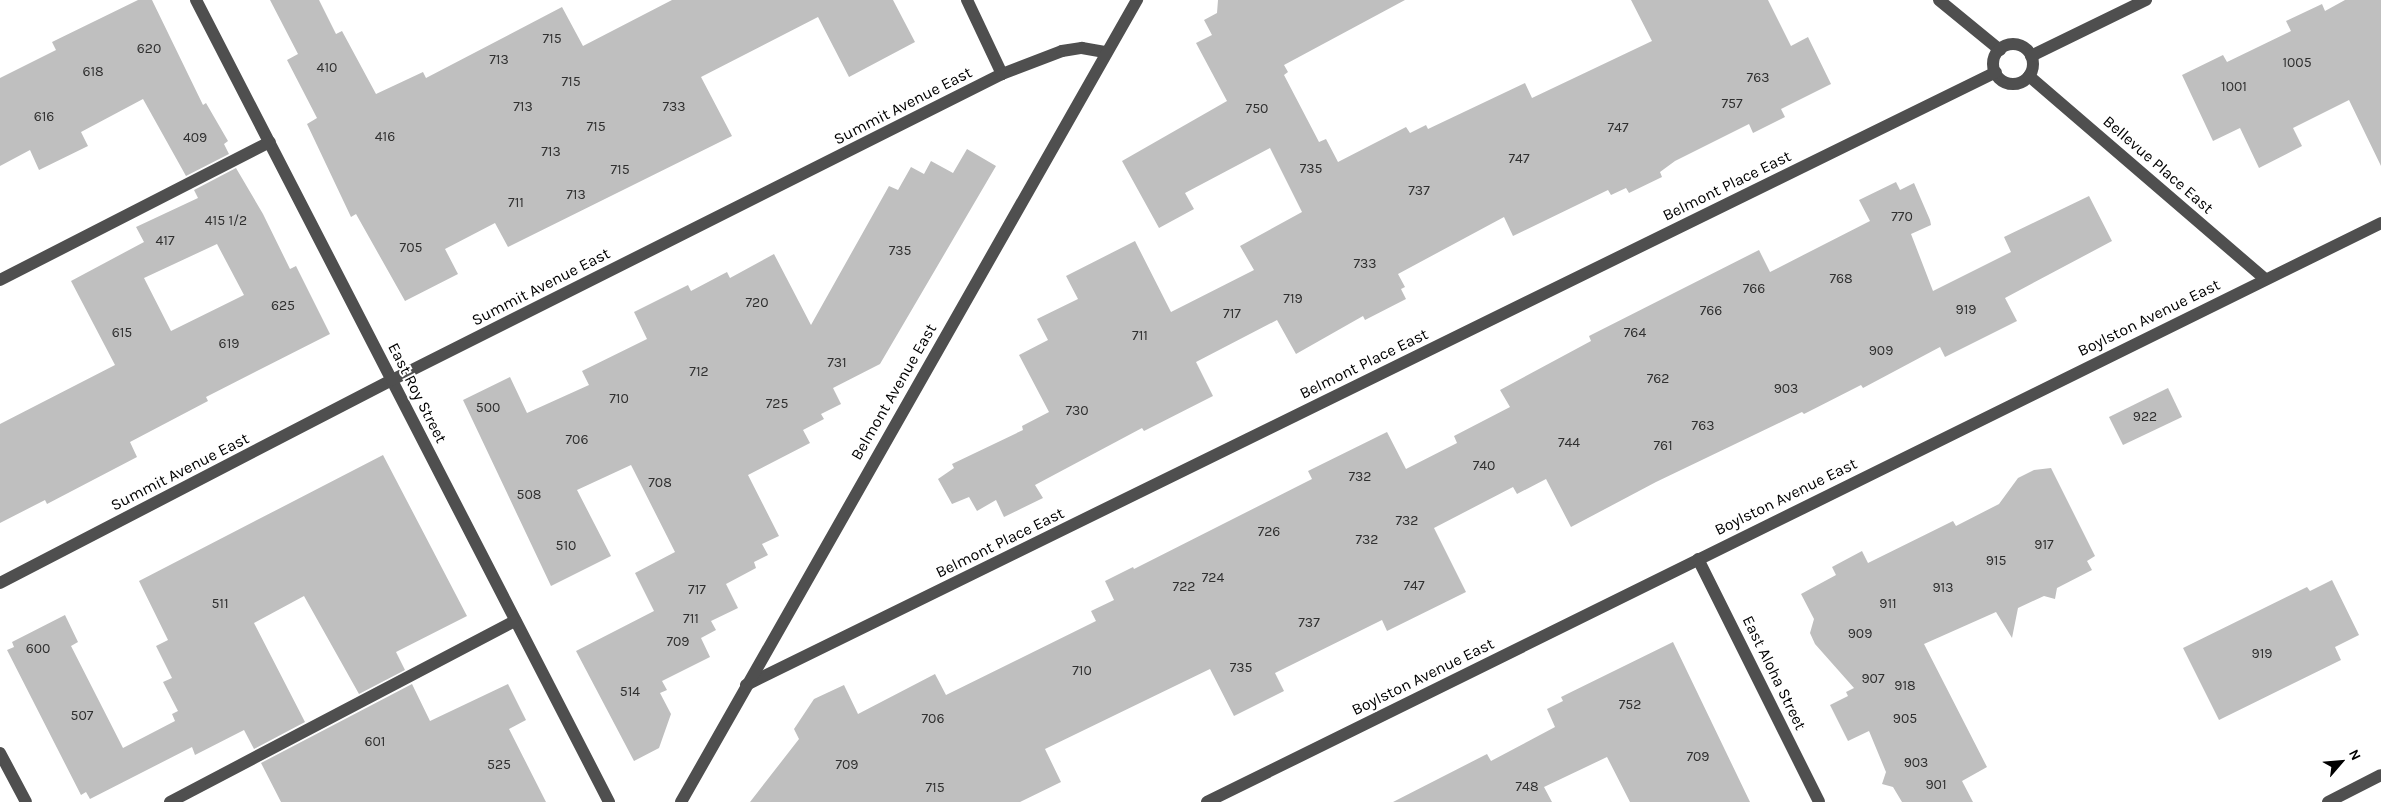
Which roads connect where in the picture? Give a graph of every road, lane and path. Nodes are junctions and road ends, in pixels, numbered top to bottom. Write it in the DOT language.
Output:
graph roads {
  1 [pos="196,0"];
  2 [pos="966,0"];
  3 [pos="1137,0"];
  4 [pos="1939,0"];
  5 [pos="2146,0"];
  6 [pos="2000,50"];
  7 [pos="1105,52"];
  8 [pos="2031,56"];
  9 [pos="1996,72"];
  10 [pos="1002,74"];
  11 [pos="2030,76"];
  12 [pos="270,142"];
  13 [pos="2381,223"];
  14 [pos="2265,278"];
  15 [pos="0,280"];
  16 [pos="392,380"];
  17 [pos="1698,559"];
  18 [pos="0,583"];
  19 [pos="515,621"];
  20 [pos="746,685"];
  21 [pos="0,753"];
  22 [pos="2381,775"];
  23 [pos="26,802"];
  24 [pos="170,802"];
  25 [pos="608,802"];
  26 [pos="680,802"];
  27 [pos="1207,802"];
  28 [pos="1819,802"];
  29 [pos="2328,802"];
  1 -- 12 [label="street, East Roy Street"];
  2 -- 10 [label="street"];
  3 -- 7 [label="street, Belmont Avenue East"];
  4 -- 6 [label="street"];
  5 -- 8 [label="street"];
  6 -- 8 [label="street"];
  6 -- 9 [label="street"];
  7 -- 10 [label="street, Summit Avenue East"];
  7 -- 20 [label="street, Belmont Avenue East"];
  8 -- 11 [label="street"];
  9 -- 11 [label="street"];
  9 -- 20 [label="street, Belmont Place East"];
  10 -- 16 [label="street, Summit Avenue East"];
  11 -- 14 [label="street, Bellevue Place East"];
  12 -- 15 [label="street"];
  12 -- 16 [label="street, East Roy Street"];
  13 -- 14 [label="street, Boylston Avenue East"];
  14 -- 17 [label="street, Boylston Avenue East"];
  16 -- 18 [label="street, Summit Avenue East"];
  16 -- 19 [label="street, East Roy Street"];
  17 -- 27 [label="street, Boylston Avenue East"];
  17 -- 28 [label="street, East Aloha Street"];
  19 -- 24 [label="street"];
  19 -- 25 [label="street, East Roy Street"];
  20 -- 26 [label="street, Belmont Avenue East"];
  21 -- 23 [label="street"];
  22 -- 29 [label="street"];
}
